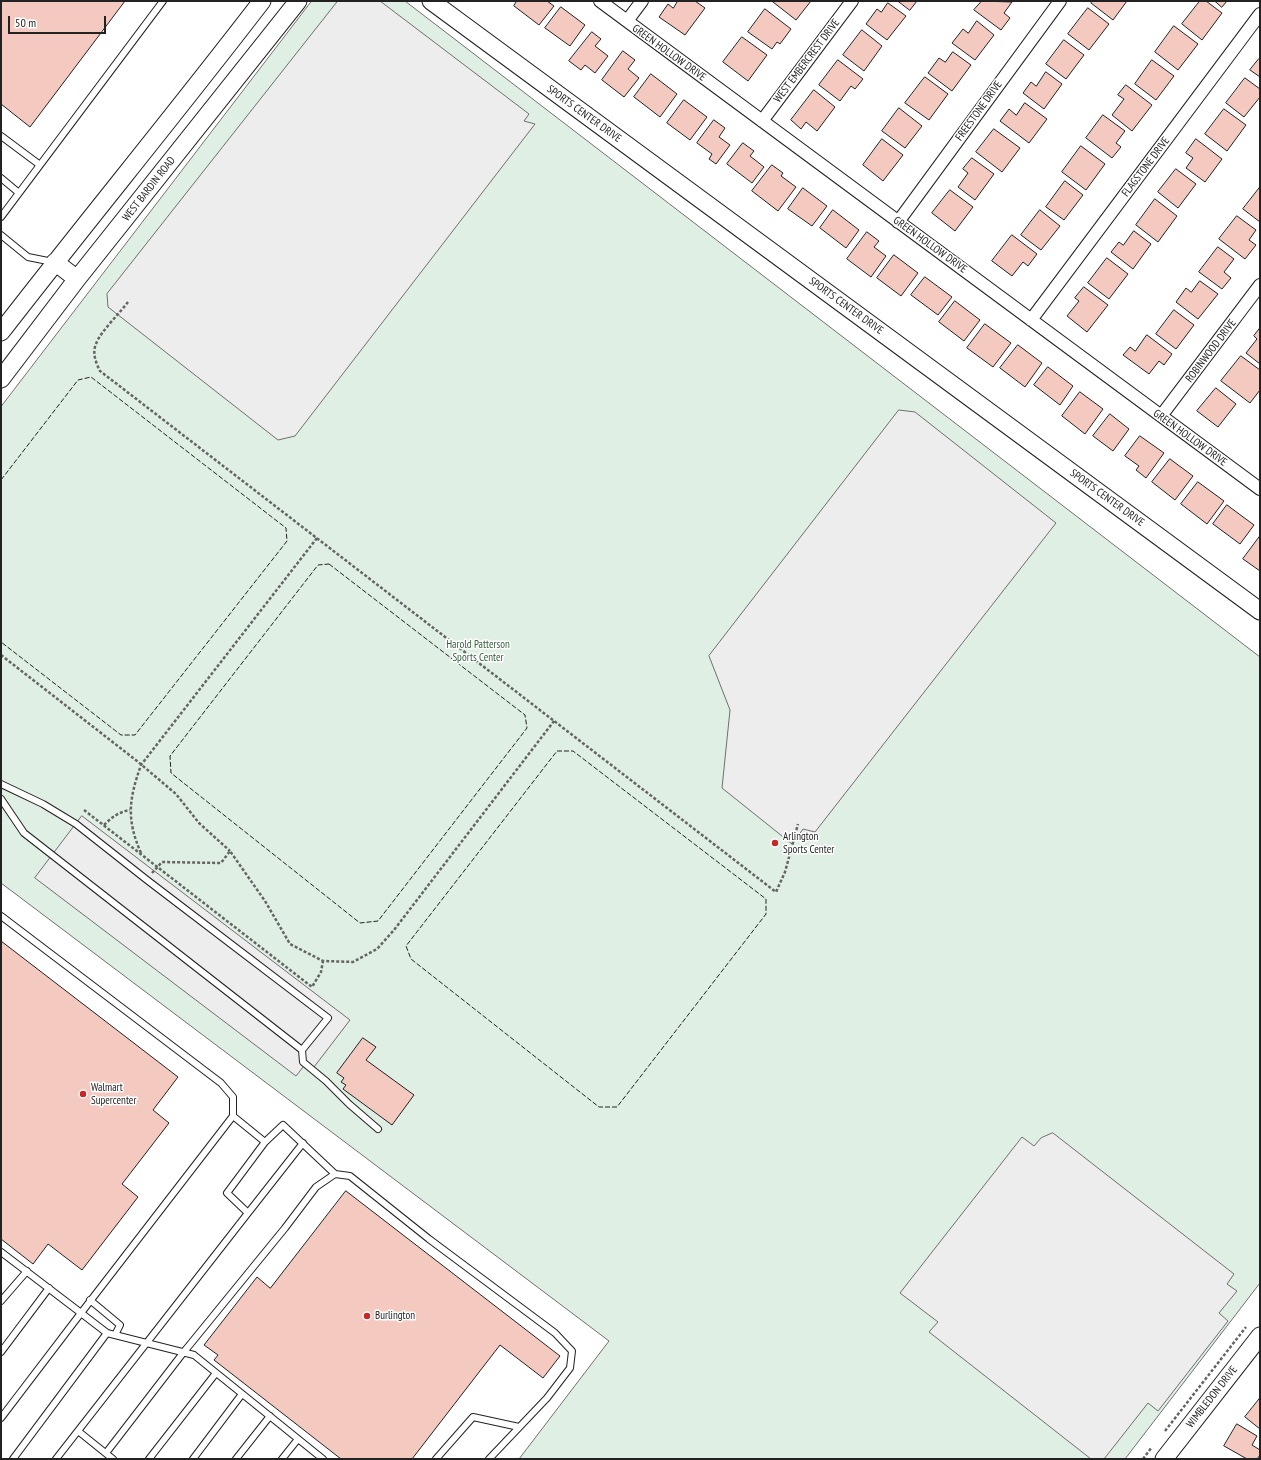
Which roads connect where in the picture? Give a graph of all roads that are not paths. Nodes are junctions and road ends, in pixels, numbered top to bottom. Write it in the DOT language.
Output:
graph roads {
  1 [pos="163,1"];
  2 [pos="262,1"];
  3 [pos="298,1"];
  4 [pos="431,1"];
  5 [pos="600,1"];
  6 [pos="642,1"];
  7 [pos="852,1"];
  8 [pos="1060,1"];
  9 [pos="1260,14"];
  10 [pos="627,21"];
  11 [pos="762,121"];
  12 [pos="1,136"];
  13 [pos="40,165"];
  14 [pos="1,178"];
  15 [pos="19,192"];
  16 [pos="1,217"];
  17 [pos="898,222"];
  18 [pos="1,235"];
  19 [pos="55,262"];
  20 [pos="77,279"];
  21 [pos="1260,286"];
  22 [pos="1032,320"];
  23 [pos="1,332"];
  24 [pos="1,379"];
  25 [pos="1161,416"];
  26 [pos="1260,490"];
  27 [pos="1260,611"];
  28 [pos="1,784"];
  29 [pos="1,799"];
  30 [pos="1,916"];
  31 [pos="302,1050"];
  32 [pos="233,1116"];
  33 [pos="378,1129"];
  34 [pos="265,1142"];
  35 [pos="303,1143"];
  36 [pos="335,1174"];
  37 [pos="248,1213"];
  38 [pos="1,1252"];
  39 [pos="27,1271"];
  40 [pos="50,1288"];
  41 [pos="90,1300"];
  42 [pos="1,1301"];
  43 [pos="81,1312"];
  44 [pos="1253,1331"];
  45 [pos="107,1333"];
  46 [pos="116,1335"];
  47 [pos="146,1343"];
  48 [pos="1,1352"];
  49 [pos="183,1352"];
  50 [pos="216,1373"];
  51 [pos="242,1394"];
  52 [pos="4,1409"];
  53 [pos="270,1416"];
  54 [pos="1,1418"];
  55 [pos="519,1428"];
  56 [pos="78,1431"];
  57 [pos="298,1439"];
  58 [pos="106,1453"];
  59 [pos="1158,1453"];
  60 [pos="437,1458"];
  61 [pos="12,1459"];
  62 [pos="56,1459"];
  63 [pos="113,1459"];
  64 [pos="149,1459"];
  65 [pos="193,1459"];
  66 [pos="236,1459"];
  67 [pos="282,1459"];
  68 [pos="323,1459"];
  69 [pos="489,1459"];
  1 -- 13 [label="lane"];
  2 -- 19 [label="street"];
  3 -- 20 [label="street, WEST BARDIN ROAD"];
  4 -- 27 [label="street, SPORTS CENTER DRIVE"];
  5 -- 10 [label="street, GREEN HOLLOW DRIVE"];
  6 -- 10 [label="street"];
  7 -- 11 [label="street, WEST EMBERCREST DRIVE"];
  8 -- 17 [label="street, FREESTONE DRIVE"];
  9 -- 22 [label="street, FLAGSTONE DRIVE"];
  10 -- 11 [label="street, GREEN HOLLOW DRIVE"];
  11 -- 17 [label="street, GREEN HOLLOW DRIVE"];
  12 -- 13 [label="lane"];
  13 -- 15 [label="lane"];
  14 -- 15 [label="lane"];
  15 -- 16 [label="lane"];
  17 -- 22 [label="street, GREEN HOLLOW DRIVE"];
  18 -- 19 [label="lane"];
  19 -- 20 [label="street"];
  19 -- 23 [label="street"];
  20 -- 24 [label="street, WEST BARDIN ROAD"];
  21 -- 25 [label="street, ROBINWOOD DRIVE"];
  22 -- 25 [label="street, GREEN HOLLOW DRIVE"];
  25 -- 26 [label="street, GREEN HOLLOW DRIVE"];
  28 -- 31 [label="lane"];
  29 -- 31 [label="lane"];
  30 -- 32 [label="lane"];
  31 -- 33 [label="lane"];
  32 -- 34 [label="lane"];
  32 -- 41 [label="lane"];
  34 -- 35 [label="lane"];
  34 -- 37 [label="lane"];
  35 -- 36 [label="lane"];
  35 -- 37 [label="lane"];
  36 -- 49 [label="lane"];
  36 -- 55 [label="lane"];
  37 -- 47 [label="lane"];
  38 -- 39 [label="lane"];
  39 -- 40 [label="lane"];
  39 -- 42 [label="lane"];
  40 -- 43 [label="lane"];
  40 -- 48 [label="lane"];
  41 -- 43 [label="lane"];
  41 -- 46 [label="lane"];
  43 -- 45 [label="lane"];
  43 -- 52 [label="lane"];
  44 -- 59 [label="street, WIMBLEDON DRIVE"];
  45 -- 46 [label="lane"];
  45 -- 61 [label="lane"];
  46 -- 47 [label="lane"];
  47 -- 49 [label="lane"];
  47 -- 56 [label="lane"];
  49 -- 50 [label="lane"];
  49 -- 58 [label="lane"];
  50 -- 51 [label="lane"];
  50 -- 64 [label="lane"];
  51 -- 53 [label="lane"];
  51 -- 65 [label="lane"];
  52 -- 54 [label="lane"];
  53 -- 57 [label="lane"];
  53 -- 66 [label="lane"];
  55 -- 60 [label="lane"];
  55 -- 69 [label="lane"];
  56 -- 58 [label="lane"];
  56 -- 62 [label="lane"];
  57 -- 67 [label="lane"];
  57 -- 68 [label="lane"];
  58 -- 63 [label="lane"];
}
